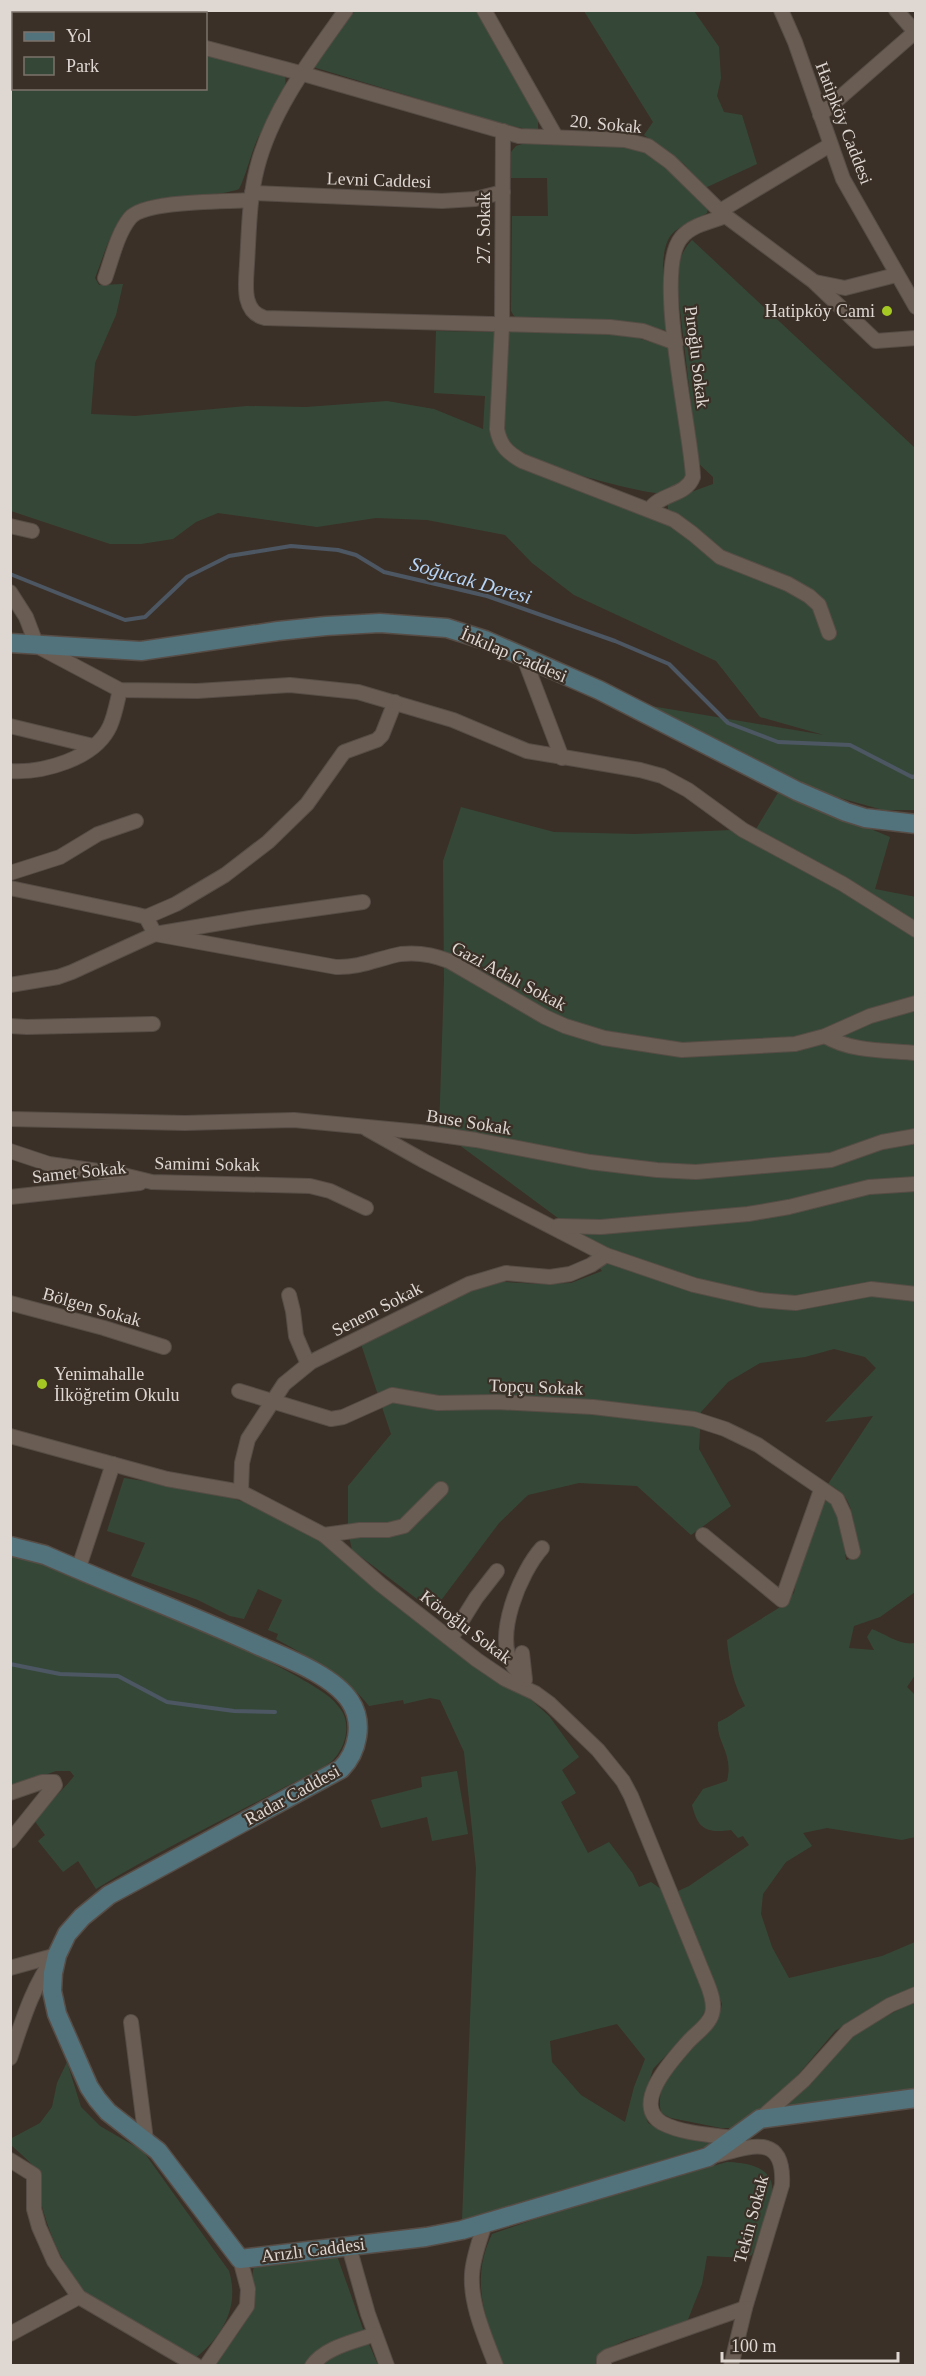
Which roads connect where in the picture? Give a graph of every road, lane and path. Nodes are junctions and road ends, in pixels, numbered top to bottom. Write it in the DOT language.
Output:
graph roads {
  1 [pos="346,10"];
  2 [pos="484,10"];
  3 [pos="781,10"];
  4 [pos="896,10"];
  5 [pos="915,32"];
  6 [pos="207,48"];
  7 [pos="300,72"];
  8 [pos="820,115"];
  9 [pos="503,131"];
  10 [pos="556,137"];
  11 [pos="830,145"];
  12 [pos="503,192"];
  13 [pos="252,196"];
  14 [pos="723,213"];
  15 [pos="896,275"];
  16 [pos="105,278"];
  17 [pos="813,281"];
  18 [pos="915,307"];
  19 [pos="502,325"];
  20 [pos="915,338"];
  21 [pos="676,343"];
  22 [pos="650,509"];
  23 [pos="10,526"];
  24 [pos="32,531"];
  25 [pos="10,592"];
  26 [pos="829,633"];
  27 [pos="10,644"];
  28 [pos="37,646"];
  29 [pos="524,658"];
  30 [pos="120,690"];
  31 [pos="395,702"];
  32 [pos="10,726"];
  33 [pos="93,746"];
  34 [pos="562,758"];
  35 [pos="10,771"];
  36 [pos="136,821"];
  37 [pos="915,824"];
  38 [pos="10,873"];
  39 [pos="10,888"];
  40 [pos="363,902"];
  41 [pos="146,917"];
  42 [pos="915,930"];
  43 [pos="155,934"];
  44 [pos="10,985"];
  45 [pos="915,1003"];
  46 [pos="153,1024"];
  47 [pos="10,1026"];
  48 [pos="825,1036"];
  49 [pos="915,1053"];
  50 [pos="10,1119"];
  51 [pos="360,1125"];
  52 [pos="915,1136"];
  53 [pos="10,1151"];
  54 [pos="152,1182"];
  55 [pos="915,1184"];
  56 [pos="10,1197"];
  57 [pos="366,1208"];
  58 [pos="554,1226"];
  59 [pos="606,1255"];
  60 [pos="915,1294"];
  61 [pos="289,1295"];
  62 [pos="10,1303"];
  63 [pos="164,1347"];
  64 [pos="308,1364"];
  65 [pos="239,1391"];
  66 [pos="272,1401"];
  67 [pos="10,1436"];
  68 [pos="113,1464"];
  69 [pos="441,1489"];
  70 [pos="821,1490"];
  71 [pos="241,1492"];
  72 [pos="324,1535"];
  73 [pos="703,1535"];
  74 [pos="10,1546"];
  75 [pos="542,1548"];
  76 [pos="853,1552"];
  77 [pos="78,1570"];
  78 [pos="497,1571"];
  79 [pos="451,1638"];
  80 [pos="522,1653"];
  81 [pos="525,1682"];
  82 [pos="10,1792"];
  83 [pos="10,1841"];
  84 [pos="57,1954"];
  85 [pos="10,1968"];
  86 [pos="915,1994"];
  87 [pos="131,2022"];
  88 [pos="10,2058"];
  89 [pos="915,2098"];
  90 [pos="760,2119"];
  91 [pos="735,2138"];
  92 [pos="146,2140"];
  93 [pos="708,2157"];
  94 [pos="10,2160"];
  95 [pos="485,2223"];
  96 [pos="349,2247"];
  97 [pos="240,2259"];
  98 [pos="79,2297"];
  99 [pos="745,2308"];
  100 [pos="10,2334"];
  101 [pos="375,2334"];
  102 [pos="197,2366"];
  103 [pos="206,2366"];
  104 [pos="312,2366"];
  105 [pos="387,2366"];
  106 [pos="496,2366"];
  107 [pos="604,2366"];
  108 [pos="731,2366"];
  1 -- 7 [label="street"];
  2 -- 10 [label="street"];
  3 -- 8 [label="street, Hatipköy Caddesi"];
  4 -- 5 [label="street"];
  5 -- 8 [label="street"];
  6 -- 7 [label="street, 20. Sokak"];
  7 -- 9 [label="street, 20. Sokak"];
  7 -- 13 [label="street"];
  8 -- 11 [label="street, Hatipköy Caddesi"];
  9 -- 10 [label="street, 20. Sokak"];
  9 -- 12 [label="street, 27. Sokak"];
  10 -- 14 [label="street, 20. Sokak"];
  11 -- 14 [label="street, Pıroğlu Sokak"];
  11 -- 15 [label="street, Hatipköy Caddesi"];
  12 -- 13 [label="street, Levni Caddesi"];
  12 -- 19 [label="street, 27. Sokak"];
  13 -- 16 [label="street, Levni Caddesi"];
  13 -- 19 [label="street"];
  14 -- 17 [label="street, 20. Sokak"];
  14 -- 21 [label="street, Pıroğlu Sokak"];
  15 -- 17 [label="street"];
  15 -- 18 [label="street, Hatipköy Caddesi"];
  17 -- 20 [label="street, 20. Sokak"];
  19 -- 21 [label="street"];
  19 -- 22 [label="street, 27. Sokak"];
  21 -- 22 [label="street, Pıroğlu Sokak"];
  22 -- 26 [label="street, 27. Sokak"];
  23 -- 24 [label="street"];
  25 -- 28 [label="street"];
  27 -- 28 [label="street, İnkılap Caddesi"];
  28 -- 29 [label="street, İnkılap Caddesi"];
  28 -- 30 [label="street"];
  29 -- 34 [label="street"];
  29 -- 37 [label="street, İnkılap Caddesi"];
  30 -- 31 [label="street"];
  30 -- 33 [label="street"];
  31 -- 34 [label="street"];
  31 -- 41 [label="street"];
  32 -- 33 [label="street"];
  33 -- 35 [label="street"];
  34 -- 42 [label="street"];
  36 -- 38 [label="street"];
  39 -- 41 [label="street"];
  40 -- 43 [label="street"];
  41 -- 43 [label="street"];
  43 -- 44 [label="street"];
  43 -- 48 [label="street, Gazi Adalı Sokak"];
  45 -- 48 [label="street, Gazi Adalı Sokak"];
  46 -- 47 [label="street"];
  48 -- 49 [label="street"];
  50 -- 51 [label="street, Buse Sokak"];
  51 -- 52 [label="street, Buse Sokak"];
  51 -- 58 [label="street"];
  53 -- 54 [label="street, Samimi Sokak"];
  54 -- 56 [label="street, Samet Sokak"];
  54 -- 57 [label="street, Samimi Sokak"];
  55 -- 58 [label="street"];
  58 -- 59 [label="street"];
  59 -- 60 [label="street"];
  59 -- 64 [label="street, Senem Sokak"];
  61 -- 64 [label="street"];
  62 -- 63 [label="street, Bölgen Sokak"];
  64 -- 66 [label="street, Senem Sokak"];
  65 -- 66 [label="street, Topçu Sokak"];
  66 -- 70 [label="street, Topçu Sokak"];
  66 -- 71 [label="street, Senem Sokak"];
  67 -- 68 [label="street, Köroğlu Sokak"];
  68 -- 71 [label="street, Köroğlu Sokak"];
  68 -- 77 [label="street"];
  69 -- 72 [label="street"];
  70 -- 73 [label="street"];
  70 -- 76 [label="street, Topçu Sokak"];
  71 -- 72 [label="street, Köroğlu Sokak"];
  72 -- 79 [label="street, Köroğlu Sokak"];
  74 -- 77 [label="street, Radar Caddesi"];
  75 -- 81 [label="street"];
  77 -- 84 [label="street, Radar Caddesi"];
  78 -- 79 [label="street"];
  79 -- 81 [label="street, Köroğlu Sokak"];
  80 -- 81 [label="street"];
  81 -- 91 [label="street, Köroğlu Sokak"];
  82 -- 83 [label="street"];
  84 -- 85 [label="street"];
  84 -- 88 [label="street"];
  84 -- 92 [label="street, Arızlı Caddesi"];
  86 -- 90 [label="street"];
  87 -- 92 [label="street"];
  89 -- 90 [label="street"];
  90 -- 91 [label="street, Arızlı Caddesi"];
  91 -- 93 [label="street, Arızlı Caddesi"];
  92 -- 97 [label="street, Arızlı Caddesi"];
  93 -- 95 [label="street, Arızlı Caddesi"];
  93 -- 99 [label="street, Tekin Sokak"];
  94 -- 98 [label="street"];
  95 -- 96 [label="street, Arızlı Caddesi"];
  95 -- 106 [label="street"];
  96 -- 97 [label="street, Arızlı Caddesi"];
  96 -- 101 [label="street"];
  97 -- 103 [label="street"];
  98 -- 100 [label="street"];
  98 -- 102 [label="street"];
  99 -- 107 [label="street"];
  99 -- 108 [label="street, Tekin Sokak"];
  101 -- 104 [label="street"];
  101 -- 105 [label="street"];
}
